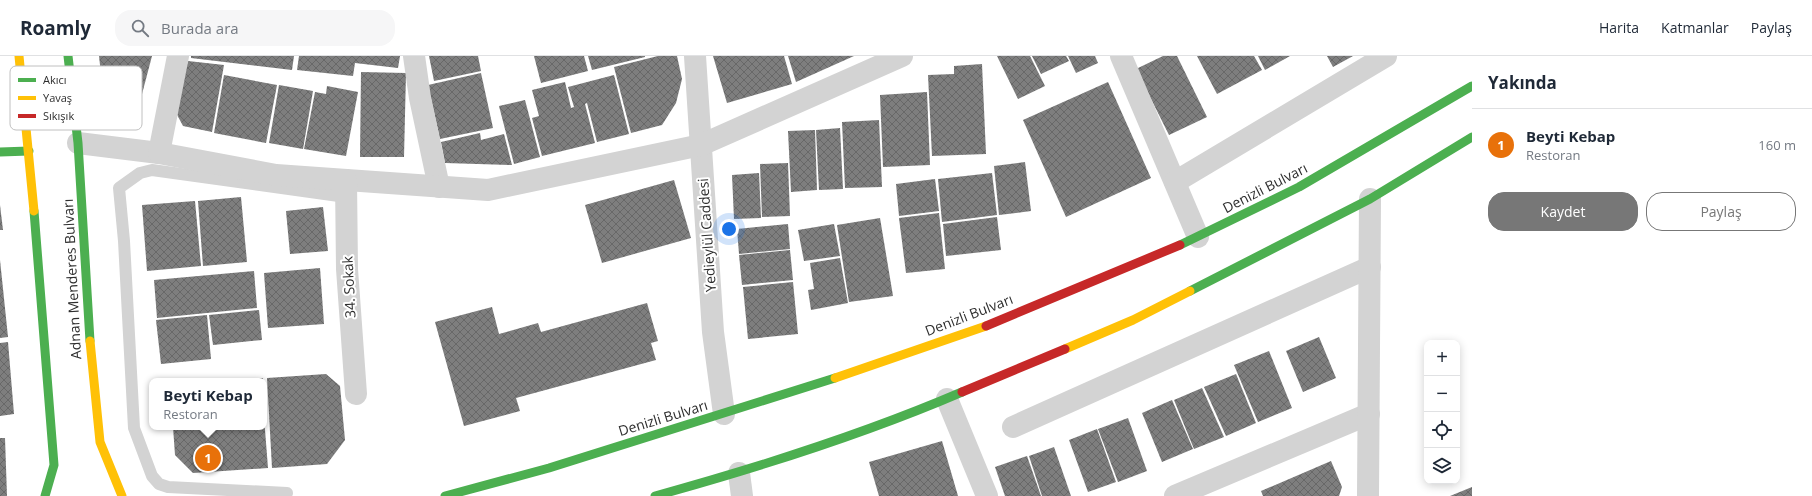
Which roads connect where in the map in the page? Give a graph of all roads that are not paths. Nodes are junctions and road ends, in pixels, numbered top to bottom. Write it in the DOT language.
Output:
graph roads {
  1 [pos="19,56"];
  2 [pos="68,56"];
  3 [pos="178,56"];
  4 [pos="414,56"];
  5 [pos="695,56"];
  6 [pos="1121,56"];
  7 [pos="1386,56"];
  8 [pos="894,58"];
  9 [pos="20,66"];
  10 [pos="69,66"];
  11 [pos="1472,86"];
  12 [pos="27,130"];
  13 [pos="77,130"];
  14 [pos="1472,137"];
  15 [pos="78,143"];
  16 [pos="701,145"];
  17 [pos="29,150"];
  18 [pos="0,152"];
  19 [pos="159,153"];
  20 [pos="1175,182"];
  21 [pos="439,187"];
  22 [pos="346,188"];
  23 [pos="1370,199"];
  24 [pos="1198,238"];
  25 [pos="1370,267"];
  26 [pos="356,394"];
  27 [pos="947,399"];
  28 [pos="724,414"];
  29 [pos="1369,414"];
  30 [pos="1013,427"];
  31 [pos="739,473"];
  32 [pos="286,493"];
  33 [pos="45,496"];
  34 [pos="122,496"];
  35 [pos="445,496"];
  36 [pos="654,496"];
  37 [pos="742,496"];
  38 [pos="987,496"];
  39 [pos="1175,496"];
  40 [pos="1368,496"];
  1 -- 9 [label="main road"];
  2 -- 10 [label="main road, Adnan Menderes Bulvarı"];
  3 -- 19 [label="street"];
  4 -- 21 [label="street"];
  5 -- 16 [label="street, Yedieylül Caddesi"];
  6 -- 20 [label="street"];
  7 -- 20 [label="street"];
  8 -- 16 [label="street"];
  11 -- 24 [label="main road, Denizli Bulvarı"];
  12 -- 17 [label="main road"];
  13 -- 15 [label="main road, Adnan Menderes Bulvarı"];
  14 -- 23 [label="main road"];
  15 -- 19 [label="street"];
  15 -- 34 [label="main road, Adnan Menderes Bulvarı"];
  16 -- 21 [label="street"];
  16 -- 28 [label="street, Yedieylül Caddesi"];
  17 -- 18 [label="main road"];
  17 -- 33 [label="main road"];
  19 -- 22 [label="street"];
  20 -- 24 [label="street"];
  21 -- 22 [label="street"];
  22 -- 26 [label="street, 34. Sokak"];
  22 -- 32 [label="lane"];
  23 -- 25 [label="street"];
  23 -- 27 [label="main road"];
  24 -- 28 [label="main road, Denizli Bulvarı"];
  25 -- 29 [label="street"];
  25 -- 30 [label="street"];
  27 -- 31 [label="main road"];
  27 -- 38 [label="street"];
  28 -- 35 [label="main road, Denizli Bulvarı"];
  29 -- 39 [label="street"];
  29 -- 40 [label="street"];
  31 -- 36 [label="main road"];
  31 -- 37 [label="street"];
}
